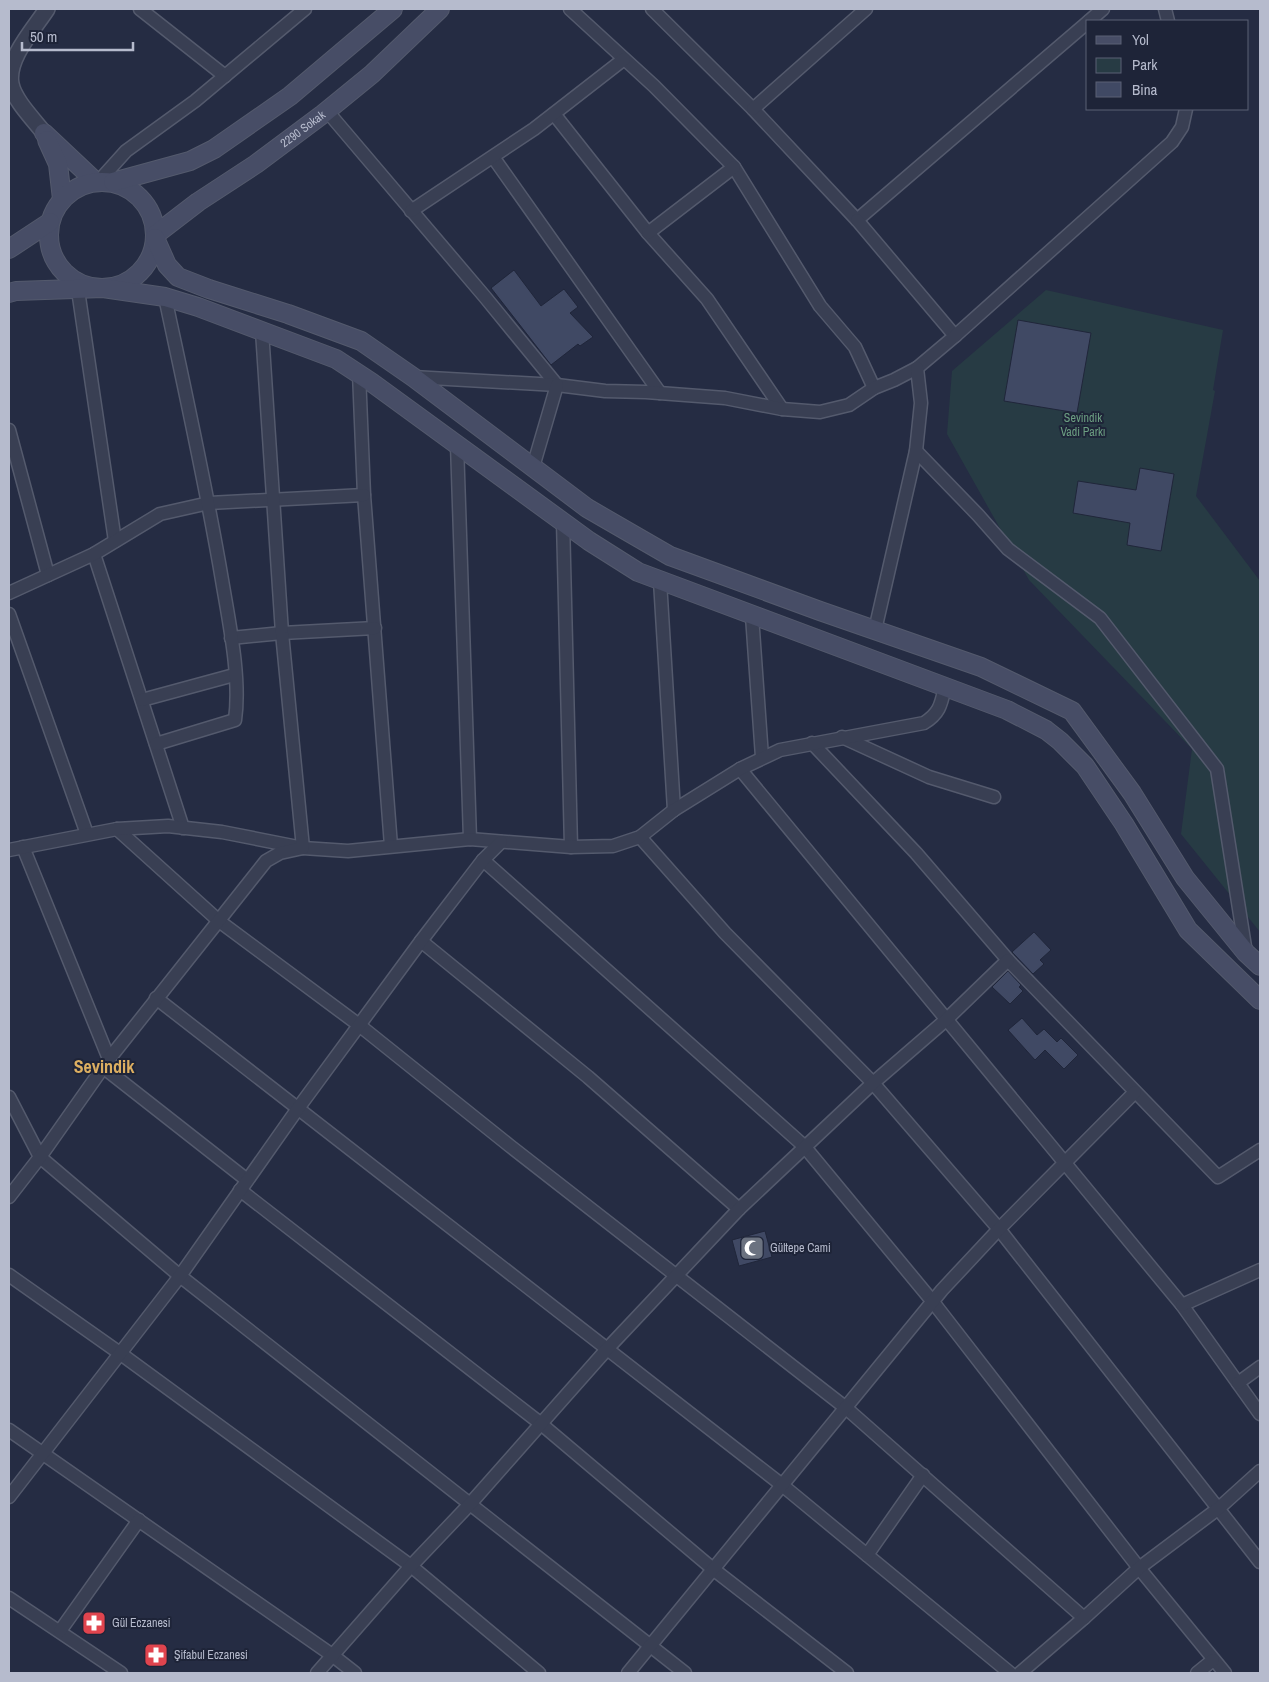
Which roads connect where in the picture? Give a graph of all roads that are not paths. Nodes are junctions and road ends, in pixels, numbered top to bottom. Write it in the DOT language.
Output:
graph roads {
  1 [pos="47,9"];
  2 [pos="140,9"];
  3 [pos="305,9"];
  4 [pos="393,9"];
  5 [pos="440,9"];
  6 [pos="570,9"];
  7 [pos="652,9"];
  8 [pos="866,9"];
  9 [pos="1104,9"];
  10 [pos="1090,20"];
  11 [pos="1086,24"];
  12 [pos="624,59"];
  13 [pos="225,76"];
  14 [pos="10,85"];
  15 [pos="753,108"];
  16 [pos="1186,110"];
  17 [pos="326,111"];
  18 [pos="554,114"];
  19 [pos="44,133"];
  20 [pos="492,157"];
  21 [pos="734,166"];
  22 [pos="102,181"];
  23 [pos="62,199"];
  24 [pos="411,211"];
  25 [pos="857,220"];
  26 [pos="50,222"];
  27 [pos="648,233"];
  28 [pos="155,237"];
  29 [pos="9,250"];
  30 [pos="103,288"];
  31 [pos="78,290"];
  32 [pos="9,293"];
  33 [pos="165,297"];
  34 [pos="262,330"];
  35 [pos="955,336"];
  36 [pos="917,368"];
  37 [pos="359,373"];
  38 [pos="413,377"];
  39 [pos="557,386"];
  40 [pos="874,388"];
  41 [pos="660,393"];
  42 [pos="782,409"];
  43 [pos="9,430"];
  44 [pos="457,444"];
  45 [pos="916,451"];
  46 [pos="533,467"];
  47 [pos="364,495"];
  48 [pos="272,500"];
  49 [pos="209,503"];
  50 [pos="563,521"];
  51 [pos="114,541"];
  52 [pos="94,554"];
  53 [pos="48,575"];
  54 [pos="660,581"];
  55 [pos="9,593"];
  56 [pos="9,614"];
  57 [pos="752,616"];
  58 [pos="375,628"];
  59 [pos="875,630"];
  60 [pos="282,633"];
  61 [pos="232,638"];
  62 [pos="234,675"];
  63 [pos="945,687"];
  64 [pos="142,700"];
  65 [pos="842,737"];
  66 [pos="812,743"];
  67 [pos="156,744"];
  68 [pos="762,757"];
  69 [pos="740,769"];
  70 [pos="994,797"];
  71 [pos="674,810"];
  72 [pos="183,828"];
  73 [pos="116,829"];
  74 [pos="88,834"];
  75 [pos="640,837"];
  76 [pos="470,840"];
  77 [pos="501,842"];
  78 [pos="391,846"];
  79 [pos="23,847"];
  80 [pos="571,847"];
  81 [pos="303,848"];
  82 [pos="9,850"];
  83 [pos="483,860"];
  84 [pos="219,921"];
  85 [pos="421,941"];
  86 [pos="1246,953"];
  87 [pos="1008,960"];
  88 [pos="1260,966"];
  89 [pos="156,998"];
  90 [pos="1260,1000"];
  91 [pos="947,1019"];
  92 [pos="359,1025"];
  93 [pos="106,1063"];
  94 [pos="874,1083"];
  95 [pos="1135,1092"];
  96 [pos="9,1097"];
  97 [pos="299,1107"];
  98 [pos="804,1146"];
  99 [pos="1260,1150"];
  100 [pos="40,1156"];
  101 [pos="1066,1162"];
  102 [pos="244,1185"];
  103 [pos="9,1196"];
  104 [pos="739,1209"];
  105 [pos="999,1229"];
  106 [pos="1260,1270"];
  107 [pos="9,1275"];
  108 [pos="678,1275"];
  109 [pos="180,1276"];
  110 [pos="933,1302"];
  111 [pos="1182,1305"];
  112 [pos="608,1348"];
  113 [pos="121,1354"];
  114 [pos="1260,1367"];
  115 [pos="1238,1383"];
  116 [pos="846,1408"];
  117 [pos="1260,1414"];
  118 [pos="540,1423"];
  119 [pos="9,1430"];
  120 [pos="42,1453"];
  121 [pos="1260,1471"];
  122 [pos="922,1475"];
  123 [pos="782,1485"];
  124 [pos="9,1498"];
  125 [pos="470,1504"];
  126 [pos="1219,1508"];
  127 [pos="139,1520"];
  128 [pos="867,1555"];
  129 [pos="1260,1562"];
  130 [pos="411,1566"];
  131 [pos="1139,1568"];
  132 [pos="713,1569"];
  133 [pos="9,1598"];
  134 [pos="1084,1618"];
  135 [pos="60,1631"];
  136 [pos="650,1646"];
  137 [pos="332,1655"];
  138 [pos="1213,1660"];
  139 [pos="121,1673"];
  140 [pos="317,1673"];
  141 [pos="354,1673"];
  142 [pos="538,1673"];
  143 [pos="628,1673"];
  144 [pos="685,1673"];
  145 [pos="847,1673"];
  146 [pos="1018,1673"];
  147 [pos="1197,1673"];
  148 [pos="1225,1673"];
  1 -- 14 [label="street"];
  2 -- 13 [label="street"];
  3 -- 13 [label="street"];
  4 -- 22 [label="main road"];
  5 -- 17 [label="main road, 2290 Sokak"];
  6 -- 12 [label="street"];
  7 -- 15 [label="street"];
  8 -- 15 [label="street"];
  9 -- 10 [label="street"];
  11 -- 25 [label="street"];
  12 -- 18 [label="street"];
  12 -- 21 [label="street"];
  13 -- 22 [label="street"];
  14 -- 19 [label="street"];
  15 -- 25 [label="street"];
  16 -- 35 [label="street"];
  17 -- 24 [label="street"];
  17 -- 28 [label="main road, 2290 Sokak"];
  18 -- 20 [label="street"];
  18 -- 27 [label="street"];
  19 -- 22 [label="main road"];
  19 -- 23 [label="main road"];
  20 -- 24 [label="street"];
  20 -- 41 [label="street"];
  21 -- 27 [label="street"];
  21 -- 40 [label="street"];
  22 -- 23 [label="main road"];
  22 -- 28 [label="main road"];
  23 -- 26 [label="main road"];
  24 -- 39 [label="street"];
  25 -- 35 [label="street"];
  26 -- 29 [label="main road"];
  26 -- 30 [label="main road"];
  27 -- 42 [label="street"];
  28 -- 30 [label="main road"];
  28 -- 38 [label="main road"];
  30 -- 31 [label="main road"];
  30 -- 33 [label="main road"];
  31 -- 32 [label="main road"];
  31 -- 51 [label="street"];
  33 -- 34 [label="main road"];
  33 -- 49 [label="street"];
  34 -- 37 [label="main road"];
  34 -- 48 [label="street"];
  35 -- 36 [label="street"];
  36 -- 40 [label="street"];
  36 -- 45 [label="street"];
  37 -- 44 [label="main road"];
  37 -- 47 [label="street"];
  38 -- 39 [label="street"];
  38 -- 46 [label="main road"];
  39 -- 41 [label="street"];
  39 -- 46 [label="street"];
  40 -- 42 [label="street"];
  41 -- 42 [label="street"];
  43 -- 53 [label="street"];
  44 -- 50 [label="main road"];
  44 -- 76 [label="street"];
  45 -- 59 [label="street"];
  45 -- 86 [label="street"];
  46 -- 59 [label="main road"];
  47 -- 48 [label="street"];
  47 -- 58 [label="street"];
  48 -- 49 [label="street"];
  48 -- 60 [label="street"];
  49 -- 51 [label="street"];
  49 -- 61 [label="street"];
  50 -- 54 [label="main road"];
  50 -- 80 [label="street"];
  51 -- 52 [label="street"];
  52 -- 53 [label="street"];
  52 -- 64 [label="street"];
  53 -- 55 [label="street"];
  54 -- 57 [label="main road"];
  54 -- 71 [label="street"];
  56 -- 74 [label="street"];
  57 -- 63 [label="main road"];
  57 -- 68 [label="street"];
  58 -- 60 [label="street"];
  58 -- 78 [label="street"];
  59 -- 86 [label="main road"];
  60 -- 61 [label="street"];
  60 -- 81 [label="street"];
  61 -- 62 [label="street"];
  62 -- 64 [label="street"];
  62 -- 67 [label="street"];
  63 -- 65 [label="street"];
  63 -- 90 [label="main road"];
  64 -- 67 [label="street"];
  65 -- 66 [label="street"];
  65 -- 70 [label="street"];
  66 -- 68 [label="street"];
  66 -- 87 [label="street"];
  67 -- 72 [label="street"];
  68 -- 69 [label="street"];
  69 -- 71 [label="street"];
  69 -- 91 [label="street"];
  71 -- 75 [label="street"];
  72 -- 73 [label="street"];
  72 -- 81 [label="street"];
  73 -- 74 [label="street"];
  73 -- 84 [label="street"];
  74 -- 79 [label="street"];
  75 -- 80 [label="street"];
  75 -- 94 [label="street"];
  76 -- 77 [label="street"];
  76 -- 78 [label="street"];
  77 -- 80 [label="street"];
  77 -- 83 [label="street"];
  78 -- 81 [label="street"];
  79 -- 82 [label="street"];
  79 -- 93 [label="street"];
  81 -- 84 [label="street"];
  83 -- 85 [label="street"];
  83 -- 98 [label="street"];
  84 -- 89 [label="street"];
  84 -- 92 [label="street"];
  85 -- 92 [label="street"];
  85 -- 104 [label="street"];
  86 -- 88 [label="main road"];
  87 -- 91 [label="street"];
  87 -- 95 [label="street"];
  89 -- 93 [label="street"];
  89 -- 97 [label="street"];
  91 -- 94 [label="street"];
  91 -- 101 [label="street"];
  92 -- 97 [label="street"];
  92 -- 108 [label="street"];
  93 -- 100 [label="street"];
  93 -- 102 [label="street"];
  94 -- 98 [label="street"];
  94 -- 105 [label="street"];
  95 -- 99 [label="street"];
  95 -- 101 [label="street"];
  96 -- 100 [label="street"];
  97 -- 102 [label="street"];
  97 -- 112 [label="street"];
  98 -- 104 [label="street"];
  98 -- 110 [label="street"];
  100 -- 103 [label="street"];
  100 -- 109 [label="street"];
  101 -- 105 [label="street"];
  101 -- 111 [label="street"];
  102 -- 109 [label="street"];
  102 -- 118 [label="street"];
  104 -- 108 [label="street"];
  105 -- 110 [label="street"];
  105 -- 126 [label="street"];
  106 -- 111 [label="street"];
  107 -- 113 [label="street"];
  108 -- 112 [label="street"];
  108 -- 116 [label="street"];
  109 -- 113 [label="street"];
  109 -- 125 [label="street"];
  110 -- 116 [label="street"];
  110 -- 131 [label="street"];
  111 -- 115 [label="street"];
  112 -- 118 [label="street"];
  112 -- 123 [label="street"];
  113 -- 120 [label="street"];
  113 -- 130 [label="street"];
  114 -- 115 [label="street"];
  115 -- 117 [label="street"];
  116 -- 122 [label="street"];
  116 -- 123 [label="street"];
  118 -- 125 [label="street"];
  118 -- 132 [label="street"];
  119 -- 120 [label="street"];
  120 -- 124 [label="street"];
  120 -- 127 [label="street"];
  121 -- 126 [label="street"];
  122 -- 128 [label="street"];
  122 -- 134 [label="street"];
  123 -- 128 [label="street"];
  123 -- 132 [label="street"];
  125 -- 130 [label="street"];
  125 -- 136 [label="street"];
  126 -- 129 [label="street"];
  126 -- 131 [label="street"];
  127 -- 135 [label="street"];
  127 -- 137 [label="street"];
  128 -- 146 [label="street"];
  130 -- 137 [label="street"];
  130 -- 142 [label="street"];
  131 -- 134 [label="street"];
  131 -- 138 [label="street"];
  132 -- 136 [label="street"];
  132 -- 145 [label="street"];
  133 -- 135 [label="street"];
  134 -- 146 [label="street"];
  135 -- 139 [label="street"];
  136 -- 143 [label="street"];
  136 -- 144 [label="street"];
  137 -- 140 [label="street"];
  137 -- 141 [label="street"];
  138 -- 147 [label="street"];
  138 -- 148 [label="street"];
}
